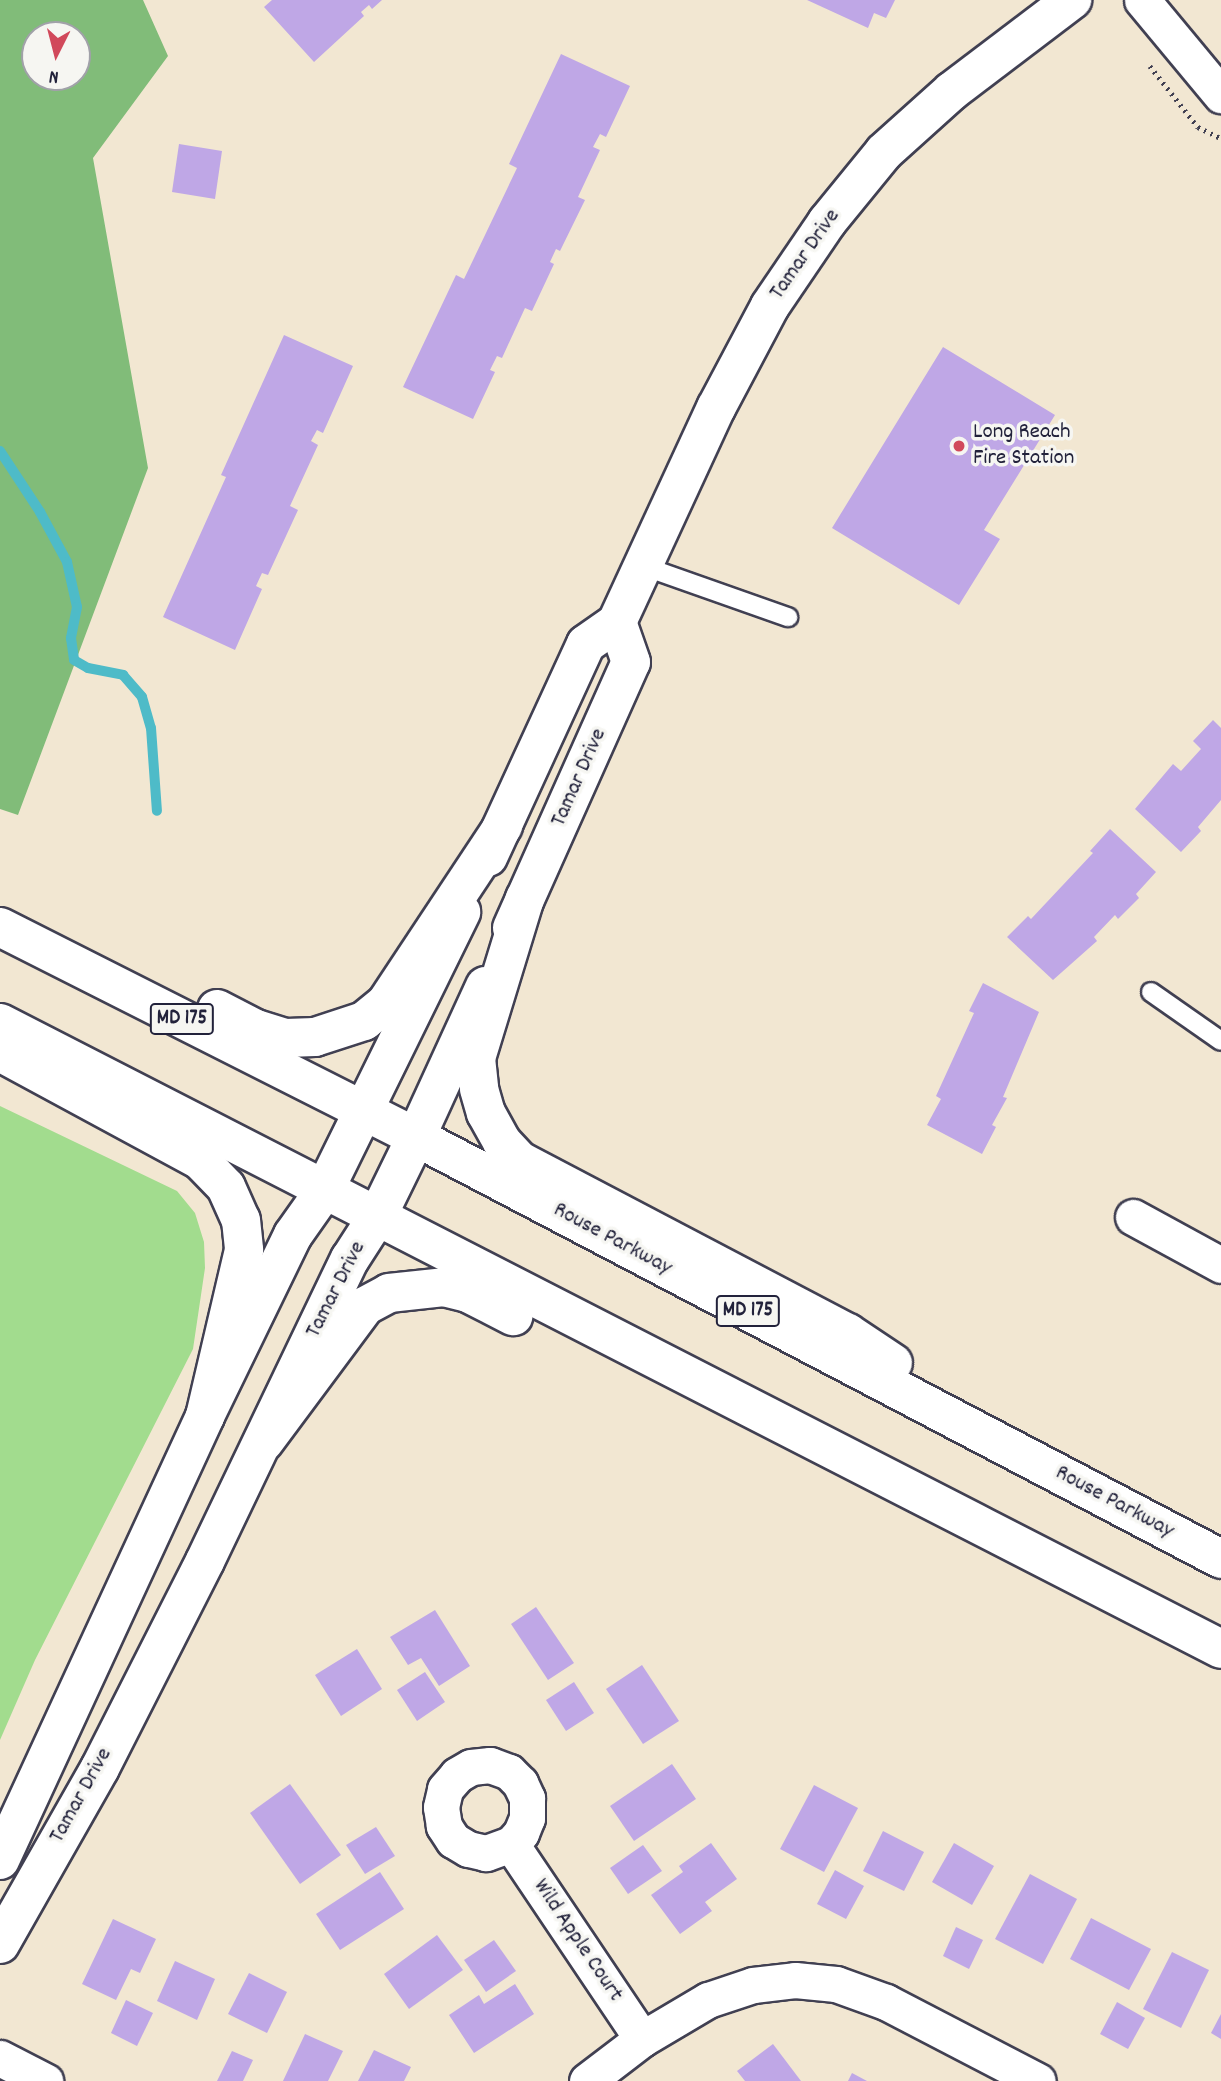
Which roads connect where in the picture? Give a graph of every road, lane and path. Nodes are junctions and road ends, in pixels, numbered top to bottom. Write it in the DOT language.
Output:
graph roads {
  1 [pos="1072,0"];
  2 [pos="1142,0"];
  3 [pos="1221,94"];
  4 [pos="643,566"];
  5 [pos="788,617"];
  6 [pos="617,622"];
  7 [pos="503,826"];
  8 [pos="525,898"];
  9 [pos="0,901"];
  10 [pos="0,927"];
  11 [pos="1151,992"];
  12 [pos="0,1023"];
  13 [pos="1221,1041"];
  14 [pos="0,1052"];
  15 [pos="363,1112"];
  16 [pos="416,1137"];
  17 [pos="324,1191"];
  18 [pos="377,1217"];
  19 [pos="1133,1217"];
  20 [pos="1221,1265"];
  21 [pos="205,1416"];
  22 [pos="264,1442"];
  23 [pos="1033,1460"];
  24 [pos="866,1466"];
  25 [pos="1221,1559"];
  26 [pos="1221,1649"];
  27 [pos="511,1844"];
  28 [pos="0,1860"];
  29 [pos="0,1944"];
  30 [pos="642,2039"];
  31 [pos="0,2058"];
  32 [pos="45,2081"];
  33 [pos="587,2081"];
  34 [pos="1038,2081"];
  1 -- 4 [label="main road, Tamar Drive"];
  2 -- 3 [label="street"];
  4 -- 5 [label="lane"];
  4 -- 6 [label="main road, Tamar Drive"];
  6 -- 7 [label="main road, Tamar Drive"];
  6 -- 8 [label="main road, Tamar Drive"];
  7 -- 9 [label="main road"];
  7 -- 15 [label="main road, Tamar Drive"];
  8 -- 16 [label="main road, Tamar Drive"];
  8 -- 23 [label="main road"];
  10 -- 15 [label="main road, Rouse Parkway / MD 175"];
  11 -- 13 [label="lane"];
  12 -- 17 [label="main road"];
  14 -- 21 [label="main road"];
  15 -- 16 [label="main road, Rouse Parkway / MD 175"];
  15 -- 17 [label="main road, Tamar Drive"];
  16 -- 18 [label="main road, Tamar Drive"];
  16 -- 23 [label="main road, Rouse Parkway / MD 175"];
  17 -- 18 [label="main road"];
  17 -- 21 [label="main road, Tamar Drive"];
  18 -- 22 [label="main road, Tamar Drive"];
  18 -- 24 [label="main road"];
  19 -- 20 [label="street"];
  21 -- 28 [label="main road, Tamar Drive"];
  22 -- 24 [label="main road"];
  22 -- 29 [label="main road, Tamar Drive"];
  23 -- 25 [label="main road, Rouse Parkway / MD 175"];
  24 -- 26 [label="main road"];
  27 -- 30 [label="street, Wild Apple Court"];
  30 -- 33 [label="street"];
  30 -- 34 [label="street"];
  31 -- 32 [label="street"];
}
